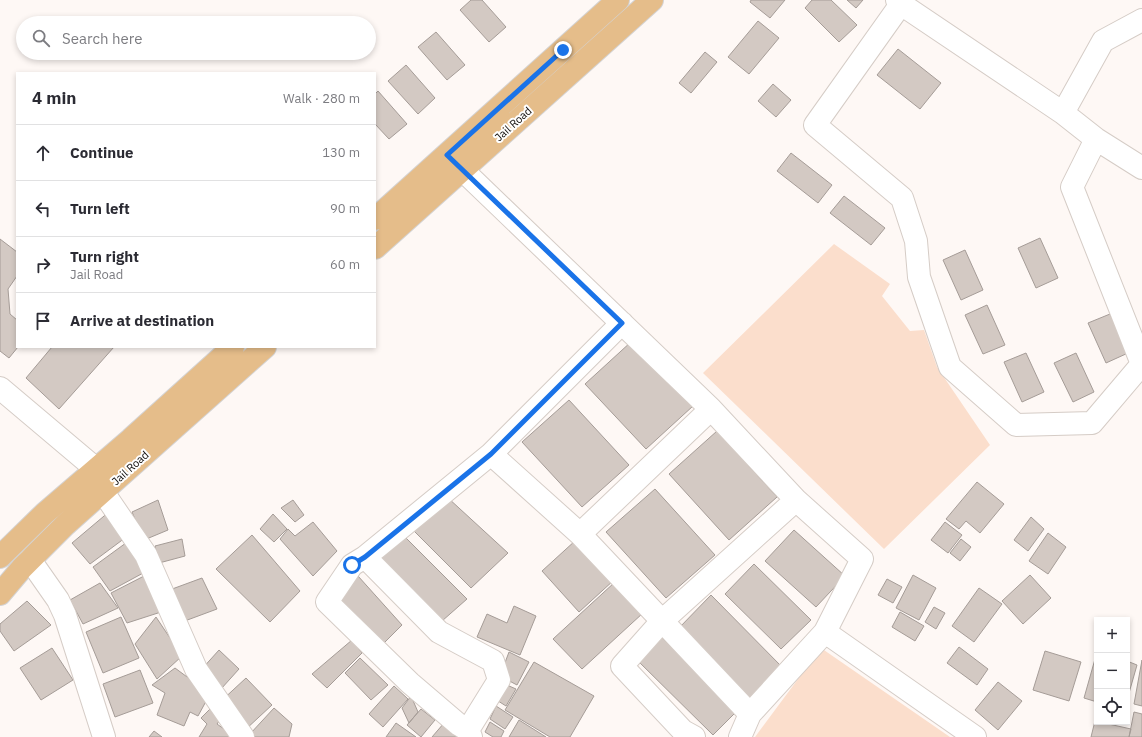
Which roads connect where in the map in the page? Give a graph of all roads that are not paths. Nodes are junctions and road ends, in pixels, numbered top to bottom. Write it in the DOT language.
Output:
graph roads {
  1 [pos="618,0"];
  2 [pos="652,0"];
  3 [pos="899,2"];
  4 [pos="1142,20"];
  5 [pos="1063,113"];
  6 [pos="1096,139"];
  7 [pos="447,155"];
  8 [pos="1142,168"];
  9 [pos="462,170"];
  10 [pos="376,218"];
  11 [pos="376,247"];
  12 [pos="622,323"];
  13 [pos="233,348"];
  14 [pos="264,348"];
  15 [pos="0,388"];
  16 [pos="711,409"];
  17 [pos="491,454"];
  18 [pos="96,469"];
  19 [pos="103,492"];
  20 [pos="796,500"];
  21 [pos="580,534"];
  22 [pos="0,557"];
  23 [pos="365,557"];
  24 [pos="30,560"];
  25 [pos="0,594"];
  26 [pos="662,621"];
  27 [pos="825,632"];
  28 [pos="750,714"];
  29 [pos="470,734"];
  30 [pos="104,737"];
  31 [pos="243,737"];
  32 [pos="694,737"];
  33 [pos="740,737"];
  34 [pos="975,737"];
  1 -- 7 [label="main road, Jail Road"];
  2 -- 9 [label="main road, Jail Road"];
  3 -- 5 [label="street"];
  3 -- 6 [label="street"];
  4 -- 5 [label="street"];
  5 -- 6 [label="street"];
  6 -- 8 [label="street"];
  7 -- 9 [label="street"];
  7 -- 10 [label="main road, Jail Road"];
  9 -- 11 [label="main road, Jail Road"];
  9 -- 12 [label="street"];
  12 -- 16 [label="street"];
  12 -- 17 [label="street"];
  13 -- 18 [label="main road, Jail Road"];
  14 -- 19 [label="main road, Jail Road"];
  15 -- 18 [label="street"];
  16 -- 20 [label="street"];
  16 -- 21 [label="street"];
  17 -- 21 [label="street"];
  17 -- 23 [label="street"];
  18 -- 22 [label="main road, Jail Road"];
  19 -- 24 [label="main road, Jail Road"];
  19 -- 31 [label="street"];
  20 -- 26 [label="street"];
  20 -- 27 [label="street"];
  21 -- 26 [label="street"];
  23 -- 29 [label="street"];
  23 -- 29 [label="street"];
  24 -- 25 [label="main road, Jail Road"];
  24 -- 30 [label="street"];
  26 -- 28 [label="street"];
  26 -- 32 [label="street"];
  27 -- 28 [label="street"];
  27 -- 34 [label="street"];
  28 -- 33 [label="street"];
}
